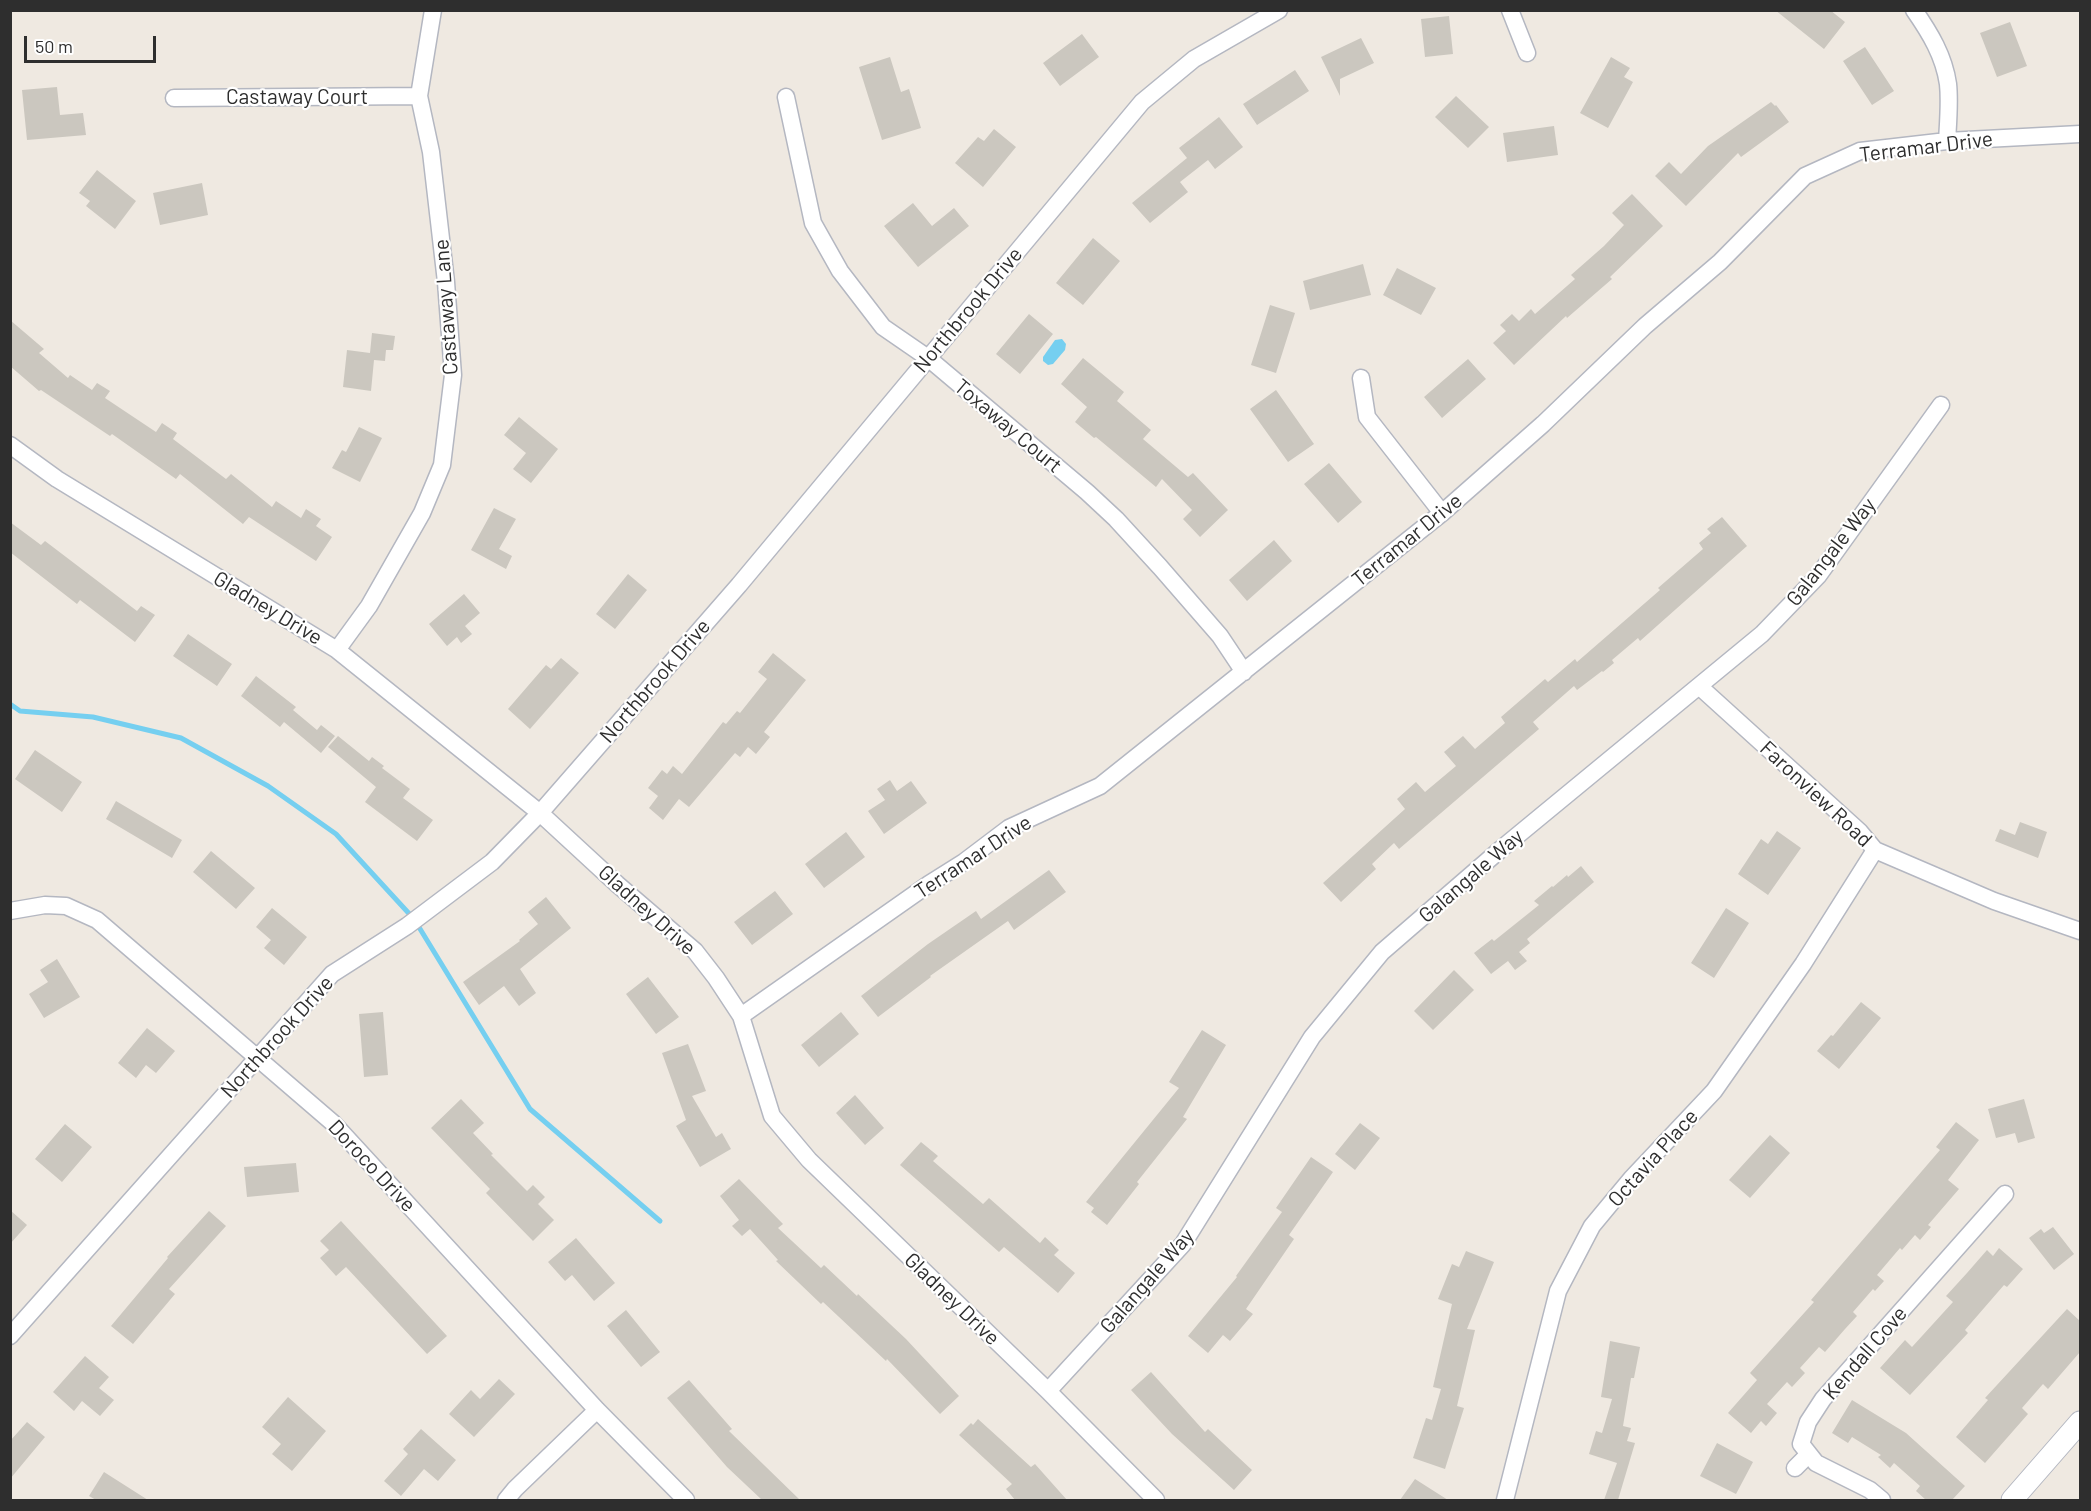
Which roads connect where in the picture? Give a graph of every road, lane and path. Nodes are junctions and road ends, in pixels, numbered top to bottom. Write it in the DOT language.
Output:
graph roads {
  1 [pos="433,10"];
  2 [pos="1279,10"];
  3 [pos="1510,10"];
  4 [pos="1914,10"];
  5 [pos="1527,53"];
  6 [pos="419,96"];
  7 [pos="786,97"];
  8 [pos="174,98"];
  9 [pos="2080,134"];
  10 [pos="1947,141"];
  11 [pos="928,358"];
  12 [pos="1361,378"];
  13 [pos="1941,405"];
  14 [pos="10,445"];
  15 [pos="1442,513"];
  16 [pos="337,650"];
  17 [pos="1244,672"];
  18 [pos="1700,687"];
  19 [pos="540,813"];
  20 [pos="1875,850"];
  21 [pos="10,911"];
  22 [pos="2080,931"];
  23 [pos="741,1016"];
  24 [pos="257,1057"];
  25 [pos="2005,1194"];
  26 [pos="10,1336"];
  27 [pos="1048,1391"];
  28 [pos="597,1410"];
  29 [pos="2080,1422"];
  30 [pos="1808,1455"];
  31 [pos="1795,1468"];
  32 [pos="506,1500"];
  33 [pos="686,1500"];
  34 [pos="1156,1500"];
  35 [pos="1505,1500"];
  36 [pos="1882,1500"];
  37 [pos="2012,1500"];
  1 -- 6 [label="street, Castaway Lane"];
  2 -- 11 [label="street, Northbrook Drive"];
  3 -- 5 [label="street"];
  4 -- 10 [label="street"];
  6 -- 8 [label="street, Castaway Court"];
  6 -- 16 [label="street, Castaway Lane"];
  7 -- 11 [label="street, Toxaway Court"];
  9 -- 10 [label="street, Terramar Drive"];
  10 -- 15 [label="street, Terramar Drive"];
  11 -- 17 [label="street, Toxaway Court"];
  11 -- 19 [label="street, Northbrook Drive"];
  12 -- 15 [label="street"];
  13 -- 18 [label="street, Galangale Way"];
  14 -- 16 [label="street, Gladney Drive"];
  15 -- 17 [label="street, Terramar Drive"];
  16 -- 19 [label="street, Gladney Drive"];
  17 -- 23 [label="street, Terramar Drive"];
  18 -- 20 [label="street, Faronview Road"];
  18 -- 27 [label="street, Galangale Way"];
  19 -- 23 [label="street, Gladney Drive"];
  19 -- 24 [label="street, Northbrook Drive"];
  20 -- 22 [label="street, Faronview Road"];
  20 -- 35 [label="street, Octavia Place"];
  21 -- 24 [label="street, Doroco Drive"];
  23 -- 27 [label="street, Gladney Drive"];
  24 -- 26 [label="street, Northbrook Drive"];
  24 -- 28 [label="street, Doroco Drive"];
  25 -- 30 [label="street, Kendall Cove"];
  27 -- 34 [label="street, Gladney Drive"];
  28 -- 32 [label="street"];
  28 -- 33 [label="street, Doroco Drive"];
  29 -- 37 [label="street"];
  30 -- 31 [label="street"];
  30 -- 36 [label="street"];
}
